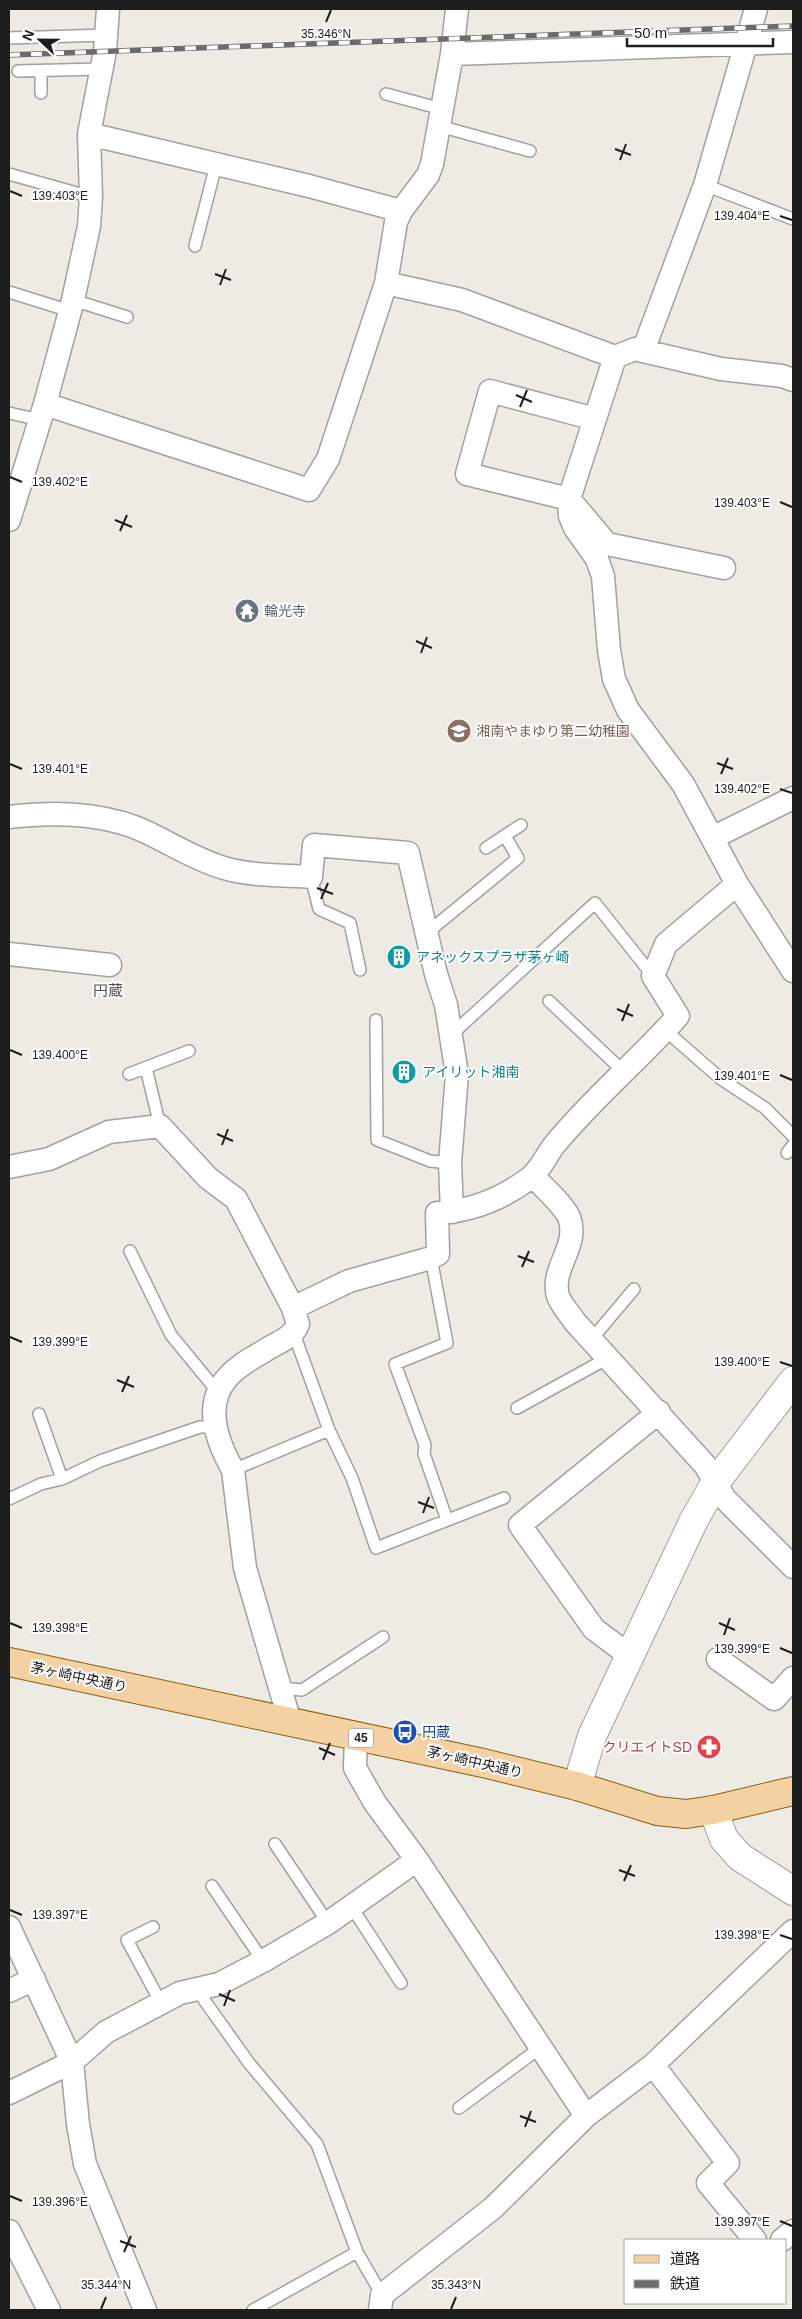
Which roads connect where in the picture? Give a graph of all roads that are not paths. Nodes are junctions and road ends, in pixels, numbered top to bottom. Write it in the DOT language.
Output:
graph roads {
  1 [pos="108,9"];
  2 [pos="457,9"];
  3 [pos="756,9"];
  4 [pos="106,35"];
  5 [pos="9,38"];
  6 [pos="793,42"];
  7 [pos="746,44"];
  8 [pos="452,54"];
  9 [pos="102,69"];
  10 [pos="18,71"];
  11 [pos="41,71"];
  12 [pos="41,94"];
  13 [pos="386,94"];
  14 [pos="441,117"];
  15 [pos="89,134"];
  16 [pos="530,151"];
  17 [pos="216,165"];
  18 [pos="9,174"];
  19 [pos="706,185"];
  20 [pos="91,197"];
  21 [pos="401,211"];
  22 [pos="793,219"];
  23 [pos="195,246"];
  24 [pos="386,283"];
  25 [pos="9,292"];
  26 [pos="71,306"];
  27 [pos="127,316"];
  28 [pos="643,351"];
  29 [pos="615,357"];
  30 [pos="793,380"];
  31 [pos="42,412"];
  32 [pos="9,413"];
  33 [pos="596,419"];
  34 [pos="570,499"];
  35 [pos="9,520"];
  36 [pos="724,568"];
  37 [pos="793,798"];
  38 [pos="9,817"];
  39 [pos="521,825"];
  40 [pos="505,836"];
  41 [pos="712,838"];
  42 [pos="486,848"];
  43 [pos="311,877"];
  44 [pos="737,884"];
  45 [pos="428,932"];
  46 [pos="9,954"];
  47 [pos="110,965"];
  48 [pos="360,970"];
  49 [pos="793,971"];
  50 [pos="653,976"];
  51 [pos="549,1001"];
  52 [pos="376,1020"];
  53 [pos="665,1030"];
  54 [pos="451,1035"];
  55 [pos="189,1052"];
  56 [pos="146,1068"];
  57 [pos="624,1072"];
  58 [pos="128,1074"];
  59 [pos="160,1126"];
  60 [pos="793,1136"];
  61 [pos="450,1163"];
  62 [pos="9,1167"];
  63 [pos="533,1176"];
  64 [pos="452,1212"];
  65 [pos="130,1251"];
  66 [pos="431,1258"];
  67 [pos="634,1289"];
  68 [pos="293,1308"];
  69 [pos="294,1334"];
  70 [pos="591,1340"];
  71 [pos="608,1358"];
  72 [pos="217,1391"];
  73 [pos="789,1396"];
  74 [pos="518,1408"];
  75 [pos="659,1412"];
  76 [pos="39,1414"];
  77 [pos="216,1427"];
  78 [pos="329,1430"];
  79 [pos="233,1470"];
  80 [pos="62,1479"];
  81 [pos="715,1483"];
  82 [pos="504,1498"];
  83 [pos="9,1499"];
  84 [pos="448,1520"];
  85 [pos="793,1567"];
  86 [pos="383,1637"];
  87 [pos="630,1656"];
  88 [pos="718,1659"];
  89 [pos="9,1662"];
  90 [pos="793,1678"];
  91 [pos="280,1688"];
  92 [pos="290,1722"];
  93 [pos="356,1737"];
  94 [pos="577,1786"];
  95 [pos="793,1790"];
  96 [pos="713,1810"];
  97 [pos="275,1844"];
  98 [pos="416,1860"];
  99 [pos="212,1886"];
  100 [pos="793,1890"];
  101 [pos="351,1906"];
  102 [pos="328,1923"];
  103 [pos="9,1927"];
  104 [pos="153,1927"];
  105 [pos="793,1932"];
  106 [pos="262,1961"];
  107 [pos="34,1979"];
  108 [pos="401,1983"];
  109 [pos="197,1990"];
  110 [pos="9,1991"];
  111 [pos="161,2003"];
  112 [pos="540,2047"];
  113 [pos="72,2062"];
  114 [pos="653,2065"];
  115 [pos="9,2093"];
  116 [pos="459,2108"];
  117 [pos="586,2116"];
  118 [pos="9,2231"];
  119 [pos="793,2231"];
  120 [pos="754,2239"];
  121 [pos="783,2239"];
  122 [pos="357,2252"];
  123 [pos="381,2303"];
  124 [pos="49,2310"];
  125 [pos="145,2310"];
  126 [pos="253,2310"];
  1 -- 4 [label="street"];
  2 -- 8 [label="street"];
  3 -- 7 [label="street"];
  4 -- 5 [label="lane"];
  4 -- 9 [label="street"];
  6 -- 7 [label="street"];
  7 -- 8 [label="street"];
  7 -- 19 [label="street"];
  8 -- 14 [label="street"];
  9 -- 11 [label="lane"];
  9 -- 15 [label="street"];
  10 -- 11 [label="lane"];
  11 -- 12 [label="lane"];
  13 -- 14 [label="lane"];
  14 -- 16 [label="lane"];
  14 -- 21 [label="street"];
  15 -- 17 [label="street"];
  15 -- 20 [label="street"];
  17 -- 21 [label="street"];
  17 -- 23 [label="lane"];
  18 -- 20 [label="lane"];
  19 -- 22 [label="lane"];
  19 -- 28 [label="street"];
  20 -- 26 [label="street"];
  21 -- 24 [label="street"];
  24 -- 29 [label="street"];
  24 -- 31 [label="street"];
  25 -- 26 [label="lane"];
  26 -- 27 [label="lane"];
  26 -- 31 [label="street"];
  28 -- 29 [label="street"];
  28 -- 30 [label="street"];
  29 -- 33 [label="street"];
  31 -- 32 [label="lane"];
  31 -- 35 [label="street"];
  33 -- 34 [label="street"];
  33 -- 34 [label="street"];
  34 -- 36 [label="street"];
  34 -- 41 [label="street"];
  37 -- 41 [label="street"];
  38 -- 43 [label="street"];
  39 -- 40 [label="lane"];
  40 -- 42 [label="lane"];
  40 -- 45 [label="lane"];
  41 -- 44 [label="street"];
  43 -- 45 [label="street"];
  43 -- 48 [label="lane"];
  44 -- 49 [label="street"];
  44 -- 50 [label="street"];
  45 -- 54 [label="street"];
  46 -- 47 [label="street"];
  50 -- 53 [label="street"];
  50 -- 54 [label="lane"];
  51 -- 57 [label="lane"];
  52 -- 61 [label="lane"];
  53 -- 57 [label="street"];
  53 -- 60 [label="lane"];
  54 -- 61 [label="street"];
  55 -- 56 [label="lane"];
  56 -- 58 [label="lane"];
  56 -- 59 [label="lane"];
  57 -- 63 [label="street"];
  59 -- 62 [label="street"];
  59 -- 68 [label="street"];
  61 -- 64 [label="street"];
  63 -- 64 [label="street"];
  63 -- 70 [label="street"];
  64 -- 66 [label="street"];
  65 -- 72 [label="lane"];
  66 -- 68 [label="street"];
  66 -- 84 [label="lane"];
  67 -- 70 [label="lane"];
  68 -- 69 [label="street"];
  69 -- 72 [label="street"];
  69 -- 78 [label="lane"];
  70 -- 71 [label="street"];
  71 -- 74 [label="lane"];
  71 -- 75 [label="street"];
  72 -- 77 [label="street"];
  73 -- 81 [label="street"];
  75 -- 81 [label="street"];
  75 -- 87 [label="street"];
  76 -- 80 [label="lane"];
  77 -- 79 [label="street"];
  77 -- 80 [label="lane"];
  78 -- 79 [label="lane"];
  78 -- 84 [label="lane"];
  79 -- 91 [label="street"];
  80 -- 83 [label="lane"];
  81 -- 85 [label="street"];
  81 -- 87 [label="street"];
  82 -- 84 [label="lane"];
  86 -- 91 [label="lane"];
  87 -- 94 [label="street"];
  88 -- 90 [label="street"];
  89 -- 92 [label="main road, 茅ヶ崎中央通り / 45"];
  91 -- 92 [label="street"];
  92 -- 93 [label="main road, 茅ヶ崎中央通り / 45"];
  93 -- 94 [label="main road, 茅ヶ崎中央通り / 45"];
  93 -- 98 [label="street"];
  94 -- 96 [label="main road, 茅ヶ崎中央通り / 45"];
  95 -- 96 [label="main road, 茅ヶ崎中央通り / 45"];
  96 -- 100 [label="street"];
  97 -- 102 [label="lane"];
  98 -- 101 [label="street"];
  98 -- 112 [label="street"];
  99 -- 106 [label="lane"];
  101 -- 102 [label="street"];
  101 -- 108 [label="lane"];
  102 -- 106 [label="street"];
  103 -- 107 [label="street"];
  104 -- 111 [label="lane"];
  105 -- 114 [label="street"];
  106 -- 109 [label="street"];
  107 -- 110 [label="street"];
  107 -- 113 [label="street"];
  109 -- 111 [label="street"];
  109 -- 122 [label="lane"];
  111 -- 113 [label="street"];
  112 -- 116 [label="lane"];
  112 -- 117 [label="street"];
  113 -- 115 [label="street"];
  113 -- 125 [label="street"];
  114 -- 117 [label="street"];
  114 -- 120 [label="street"];
  117 -- 123 [label="street"];
  118 -- 124 [label="street"];
  119 -- 121 [label="street"];
  122 -- 123 [label="lane"];
  122 -- 126 [label="lane"];
}
